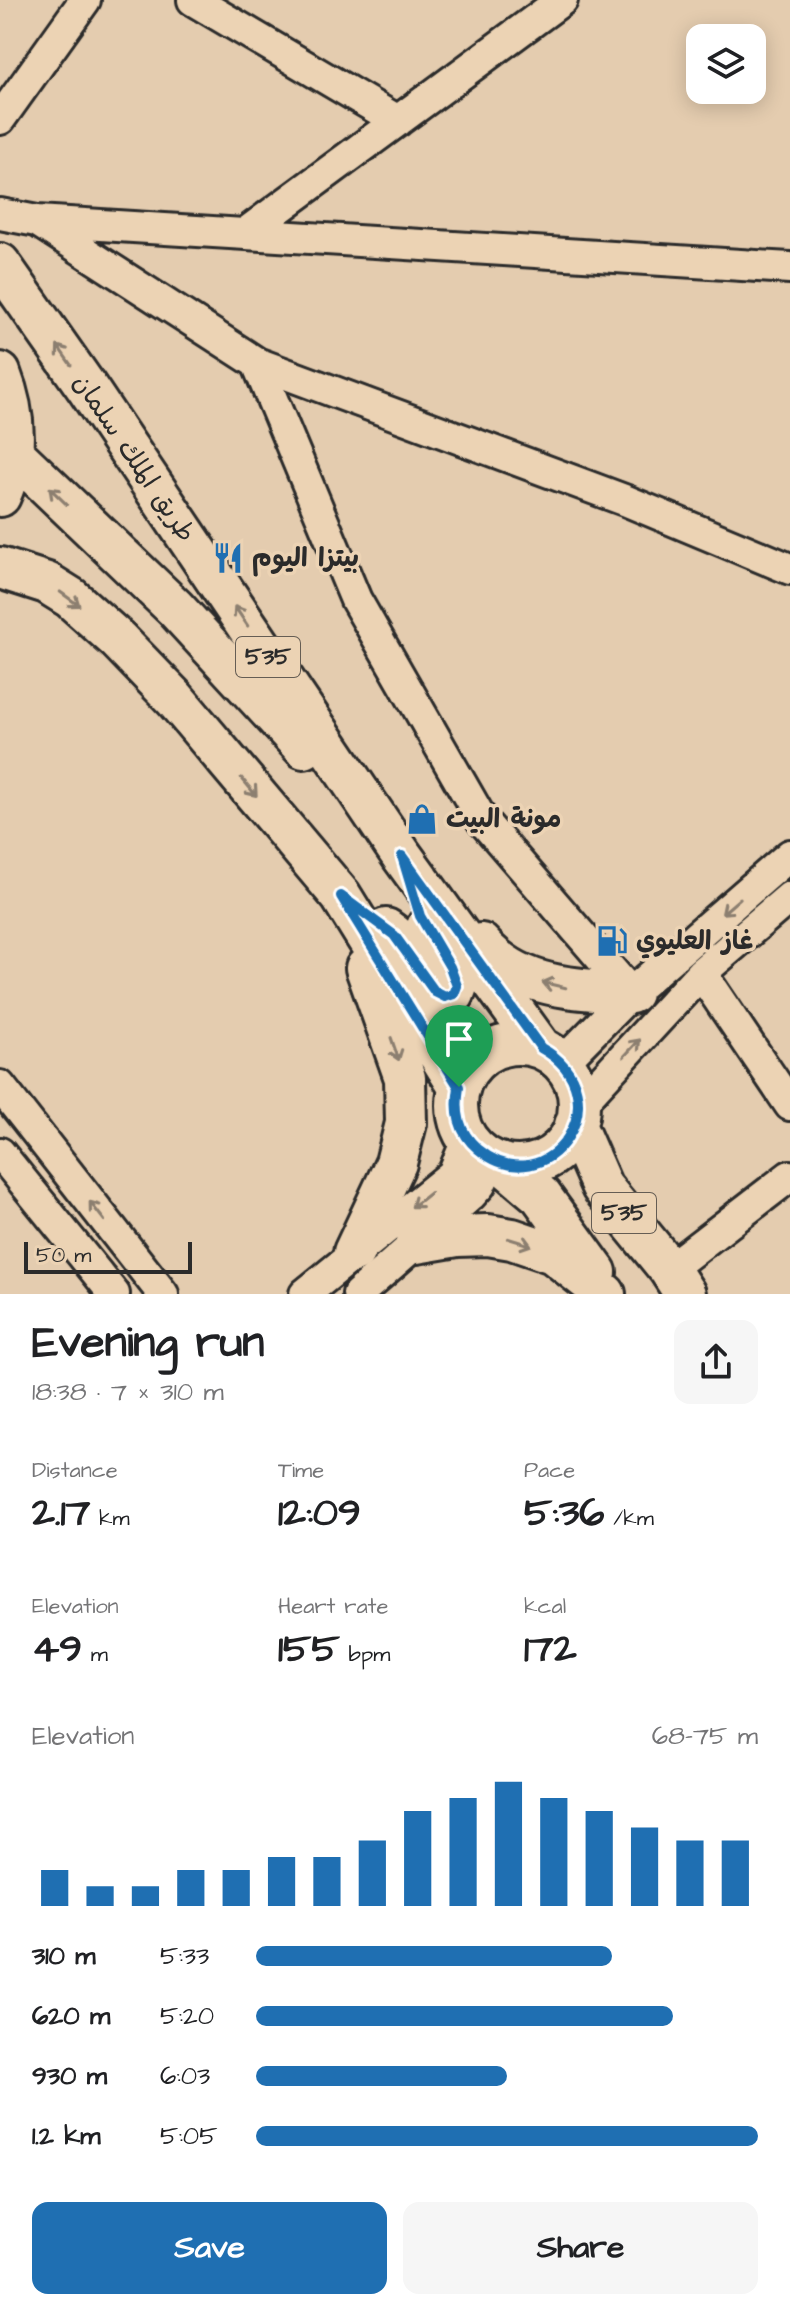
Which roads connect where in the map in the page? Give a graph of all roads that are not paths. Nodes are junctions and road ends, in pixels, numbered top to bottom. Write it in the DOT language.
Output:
graph roads {
  1 [pos="85,0"];
  2 [pos="193,0"];
  3 [pos="562,0"];
  4 [pos="0,119"];
  5 [pos="398,121"];
  6 [pos="0,214"];
  7 [pos="37,221"];
  8 [pos="247,232"];
  9 [pos="0,264"];
  10 [pos="790,268"];
  11 [pos="257,363"];
  12 [pos="0,373"];
  13 [pos="13,453"];
  14 [pos="0,496"];
  15 [pos="0,568"];
  16 [pos="790,569"];
  17 [pos="790,855"];
  18 [pos="402,856"];
  19 [pos="341,896"];
  20 [pos="790,897"];
  21 [pos="701,973"];
  22 [pos="631,993"];
  23 [pos="551,1056"];
  24 [pos="0,1086"];
  25 [pos="459,1087"];
  26 [pos="790,1105"];
  27 [pos="577,1115"];
  28 [pos="0,1153"];
  29 [pos="487,1155"];
  30 [pos="790,1176"];
  31 [pos="416,1243"];
  32 [pos="354,1252"];
  33 [pos="677,1282"];
  34 [pos="157,1287"];
  35 [pos="114,1294"];
  36 [pos="181,1294"];
  37 [pos="305,1294"];
  38 [pos="358,1294"];
  39 [pos="605,1294"];
  40 [pos="614,1294"];
  1 -- 4 [label="street"];
  2 -- 5 [label="street"];
  3 -- 5 [label="street"];
  5 -- 8 [label="street"];
  6 -- 7 [label="street"];
  7 -- 8 [label="street"];
  7 -- 11 [label="street"];
  8 -- 10 [label="street"];
  18 -- 9 [label="main road, طريق الملك سلمان / 535, one-way"];
  11 -- 16 [label="street"];
  11 -- 22 [label="street"];
  12 -- 13 [label="main road"];
  13 -- 14 [label="main road"];
  18 -- 13 [label="main road, one-way"];
  15 -- 19 [label="main road, one-way"];
  17 -- 22 [label="street, one-way"];
  18 -- 19 [label="main road"];
  22 -- 18 [label="main road, one-way"];
  18 -- 23 [label="main road, طريق الملك سلمان / 535"];
  19 -- 25 [label="main road"];
  19 -- 32 [label="main road, one-way"];
  20 -- 21 [label="street"];
  21 -- 26 [label="street"];
  27 -- 21 [label="street, one-way"];
  22 -- 23 [label="street"];
  23 -- 25 [label="main road"];
  23 -- 27 [label="main road"];
  34 -- 24 [label="street, one-way"];
  25 -- 29 [label="main road"];
  27 -- 29 [label="main road"];
  27 -- 33 [label="main road, 535"];
  28 -- 35 [label="street"];
  29 -- 31 [label="street"];
  29 -- 32 [label="street, one-way"];
  29 -- 40 [label="main road, 535"];
  30 -- 33 [label="street"];
  31 -- 38 [label="street"];
  31 -- 39 [label="main road, one-way"];
  32 -- 37 [label="street"];
  33 -- 40 [label="main road"];
  34 -- 36 [label="street"];
}
